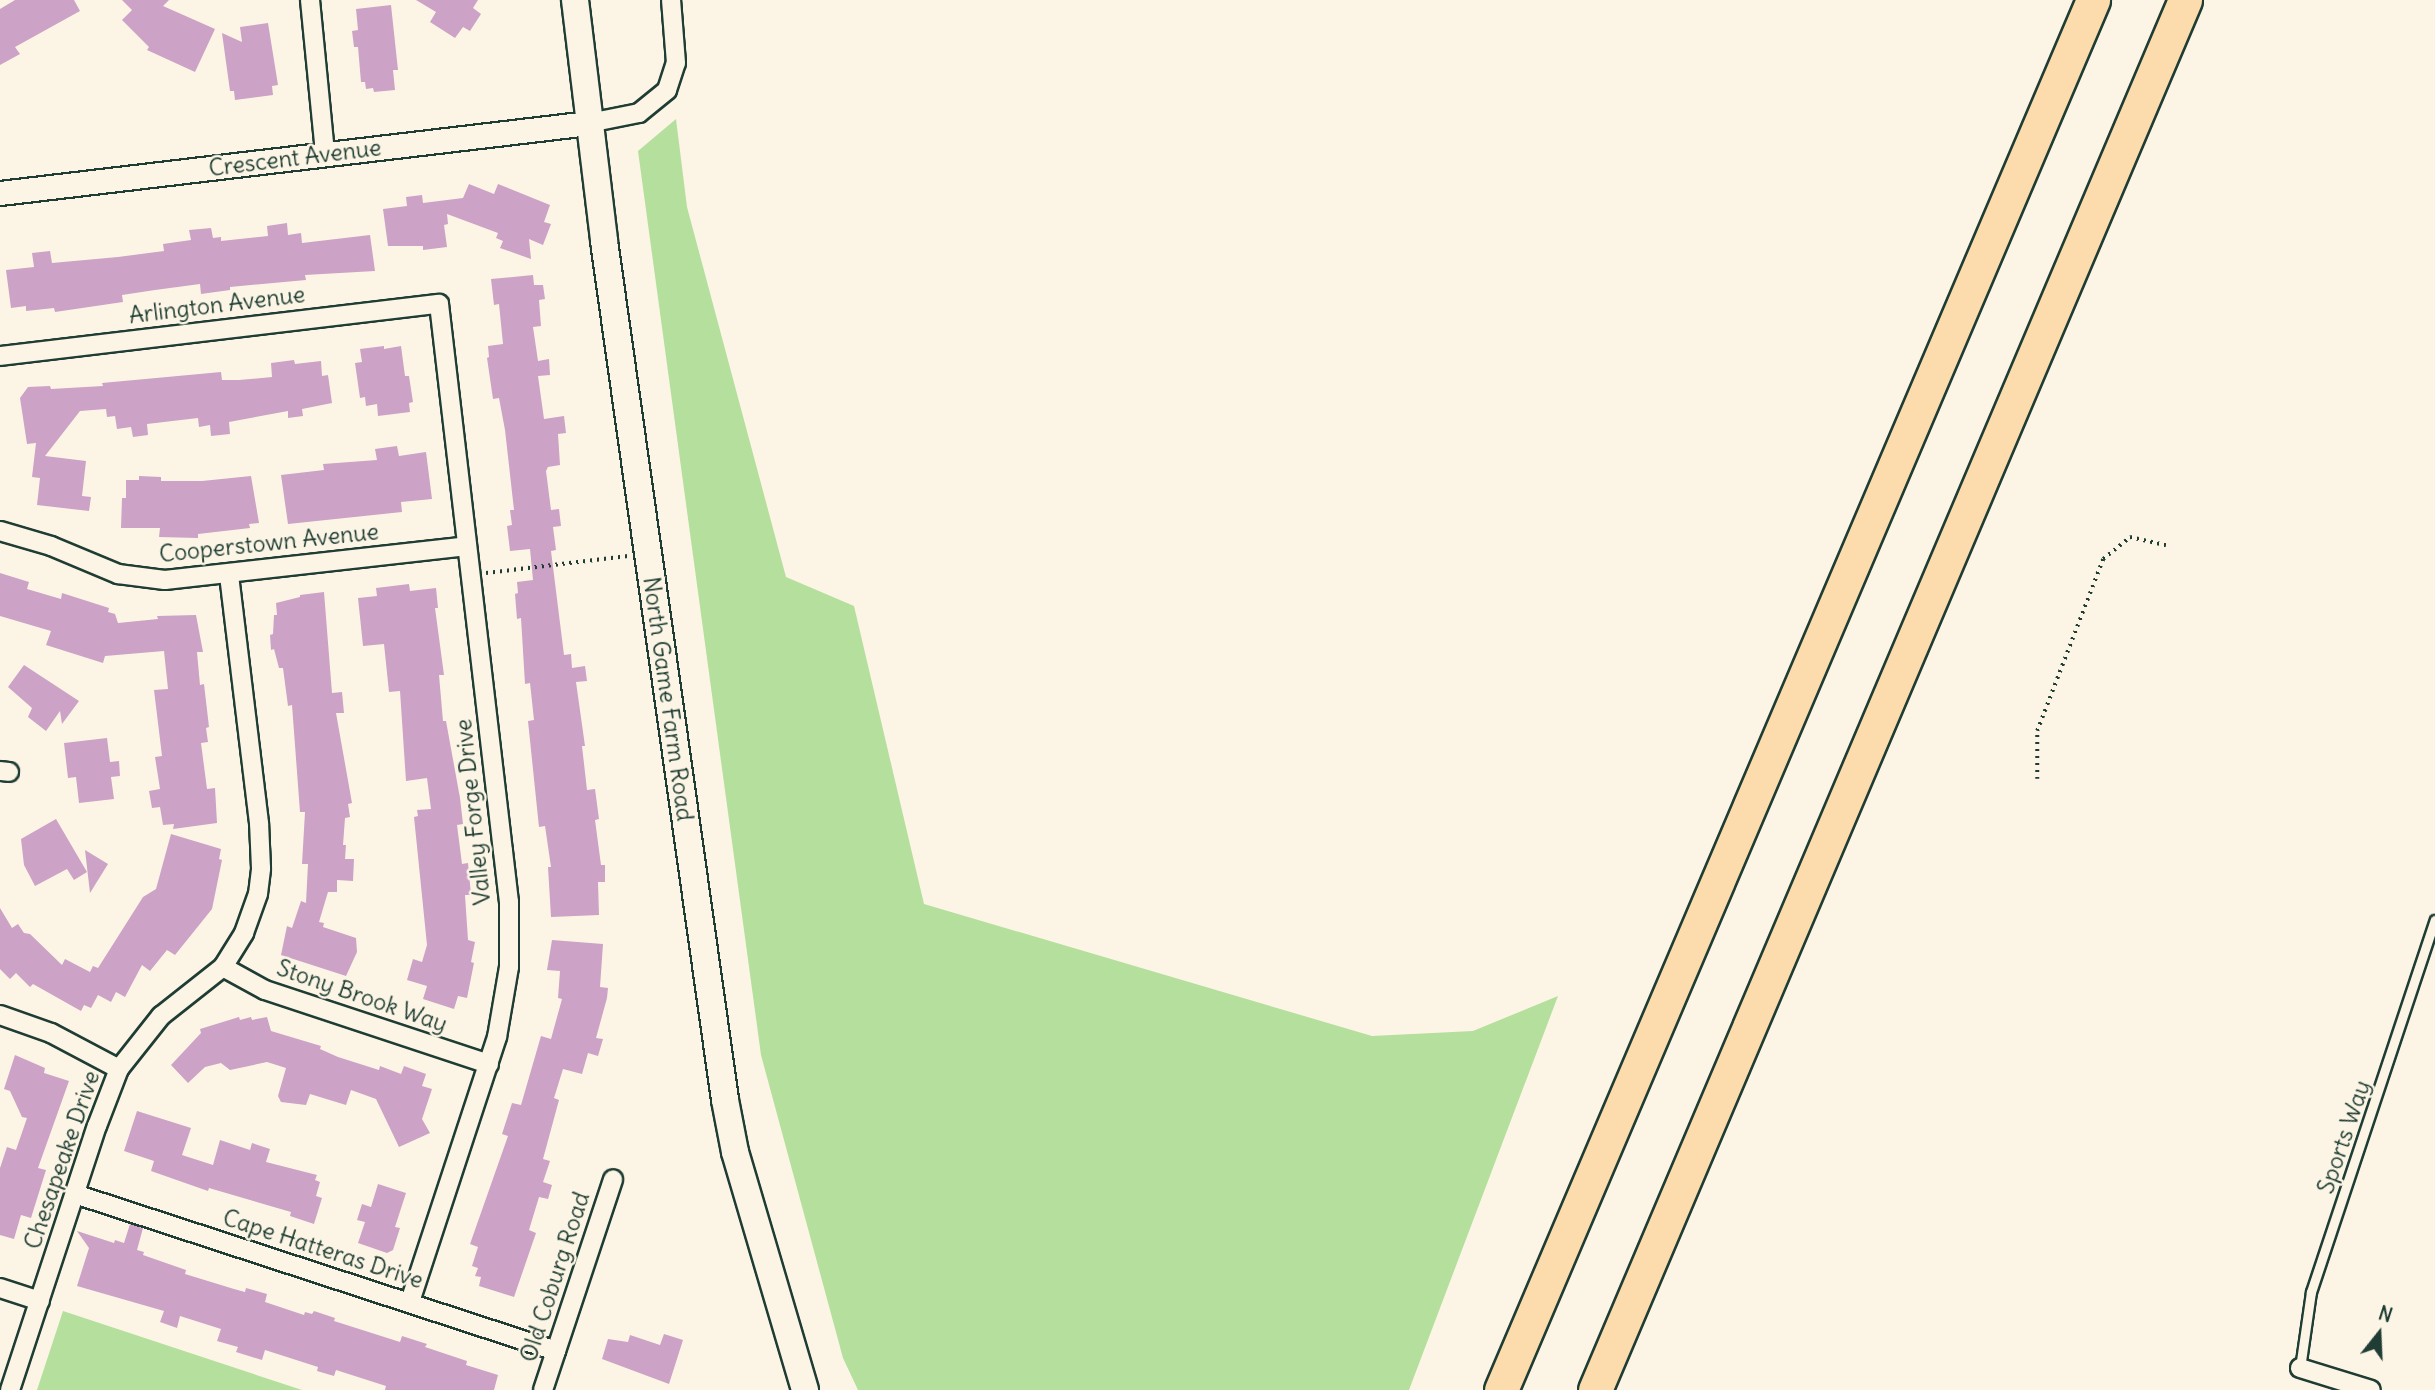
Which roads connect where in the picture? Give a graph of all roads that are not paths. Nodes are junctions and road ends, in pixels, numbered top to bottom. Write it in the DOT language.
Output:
graph roads {
  1 [pos="310,0"];
  2 [pos="575,0"];
  3 [pos="671,0"];
  4 [pos="2094,0"];
  5 [pos="2185,0"];
  6 [pos="589,122"];
  7 [pos="325,154"];
  8 [pos="0,193"];
  9 [pos="439,304"];
  10 [pos="0,356"];
  11 [pos="0,531"];
  12 [pos="467,546"];
  13 [pos="229,574"];
  14 [pos="2435,920"];
  15 [pos="223,967"];
  16 [pos="0,1015"];
  17 [pos="489,1064"];
  18 [pos="119,1069"];
  19 [pos="613,1180"];
  20 [pos="75,1195"];
  21 [pos="0,1288"];
  22 [pos="40,1301"];
  23 [pos="410,1303"];
  24 [pos="556,1351"];
  25 [pos="2300,1368"];
  26 [pos="10,1390"];
  27 [pos="543,1390"];
  28 [pos="804,1390"];
  29 [pos="1501,1390"];
  30 [pos="1595,1390"];
  31 [pos="2371,1390"];
  1 -- 7 [label="street"];
  2 -- 6 [label="main road, North Game Farm Road"];
  3 -- 6 [label="street"];
  4 -- 29 [label="highway"];
  5 -- 30 [label="highway"];
  6 -- 7 [label="street, Crescent Avenue"];
  6 -- 28 [label="main road, North Game Farm Road"];
  7 -- 8 [label="street, Crescent Avenue"];
  9 -- 10 [label="street, Arlington Avenue"];
  9 -- 12 [label="street, Valley Forge Drive"];
  11 -- 13 [label="street, Cooperstown Avenue"];
  12 -- 13 [label="street, Cooperstown Avenue"];
  12 -- 17 [label="street, Valley Forge Drive"];
  13 -- 15 [label="street, Chesapeake Drive"];
  14 -- 25 [label="lane, Sports Way"];
  15 -- 17 [label="street, Stony Brook Way"];
  15 -- 18 [label="street, Chesapeake Drive"];
  16 -- 18 [label="street"];
  17 -- 23 [label="street, Valley Forge Drive"];
  18 -- 20 [label="street, Chesapeake Drive"];
  19 -- 24 [label="street, Old Coburg Road"];
  20 -- 22 [label="street, Chesapeake Drive"];
  20 -- 23 [label="street, Cape Hatteras Drive"];
  21 -- 22 [label="street"];
  22 -- 26 [label="street, Chesapeake Drive"];
  23 -- 24 [label="street, Cape Hatteras Drive"];
  24 -- 27 [label="street, Old Coburg Road"];
  25 -- 31 [label="street"];
}
